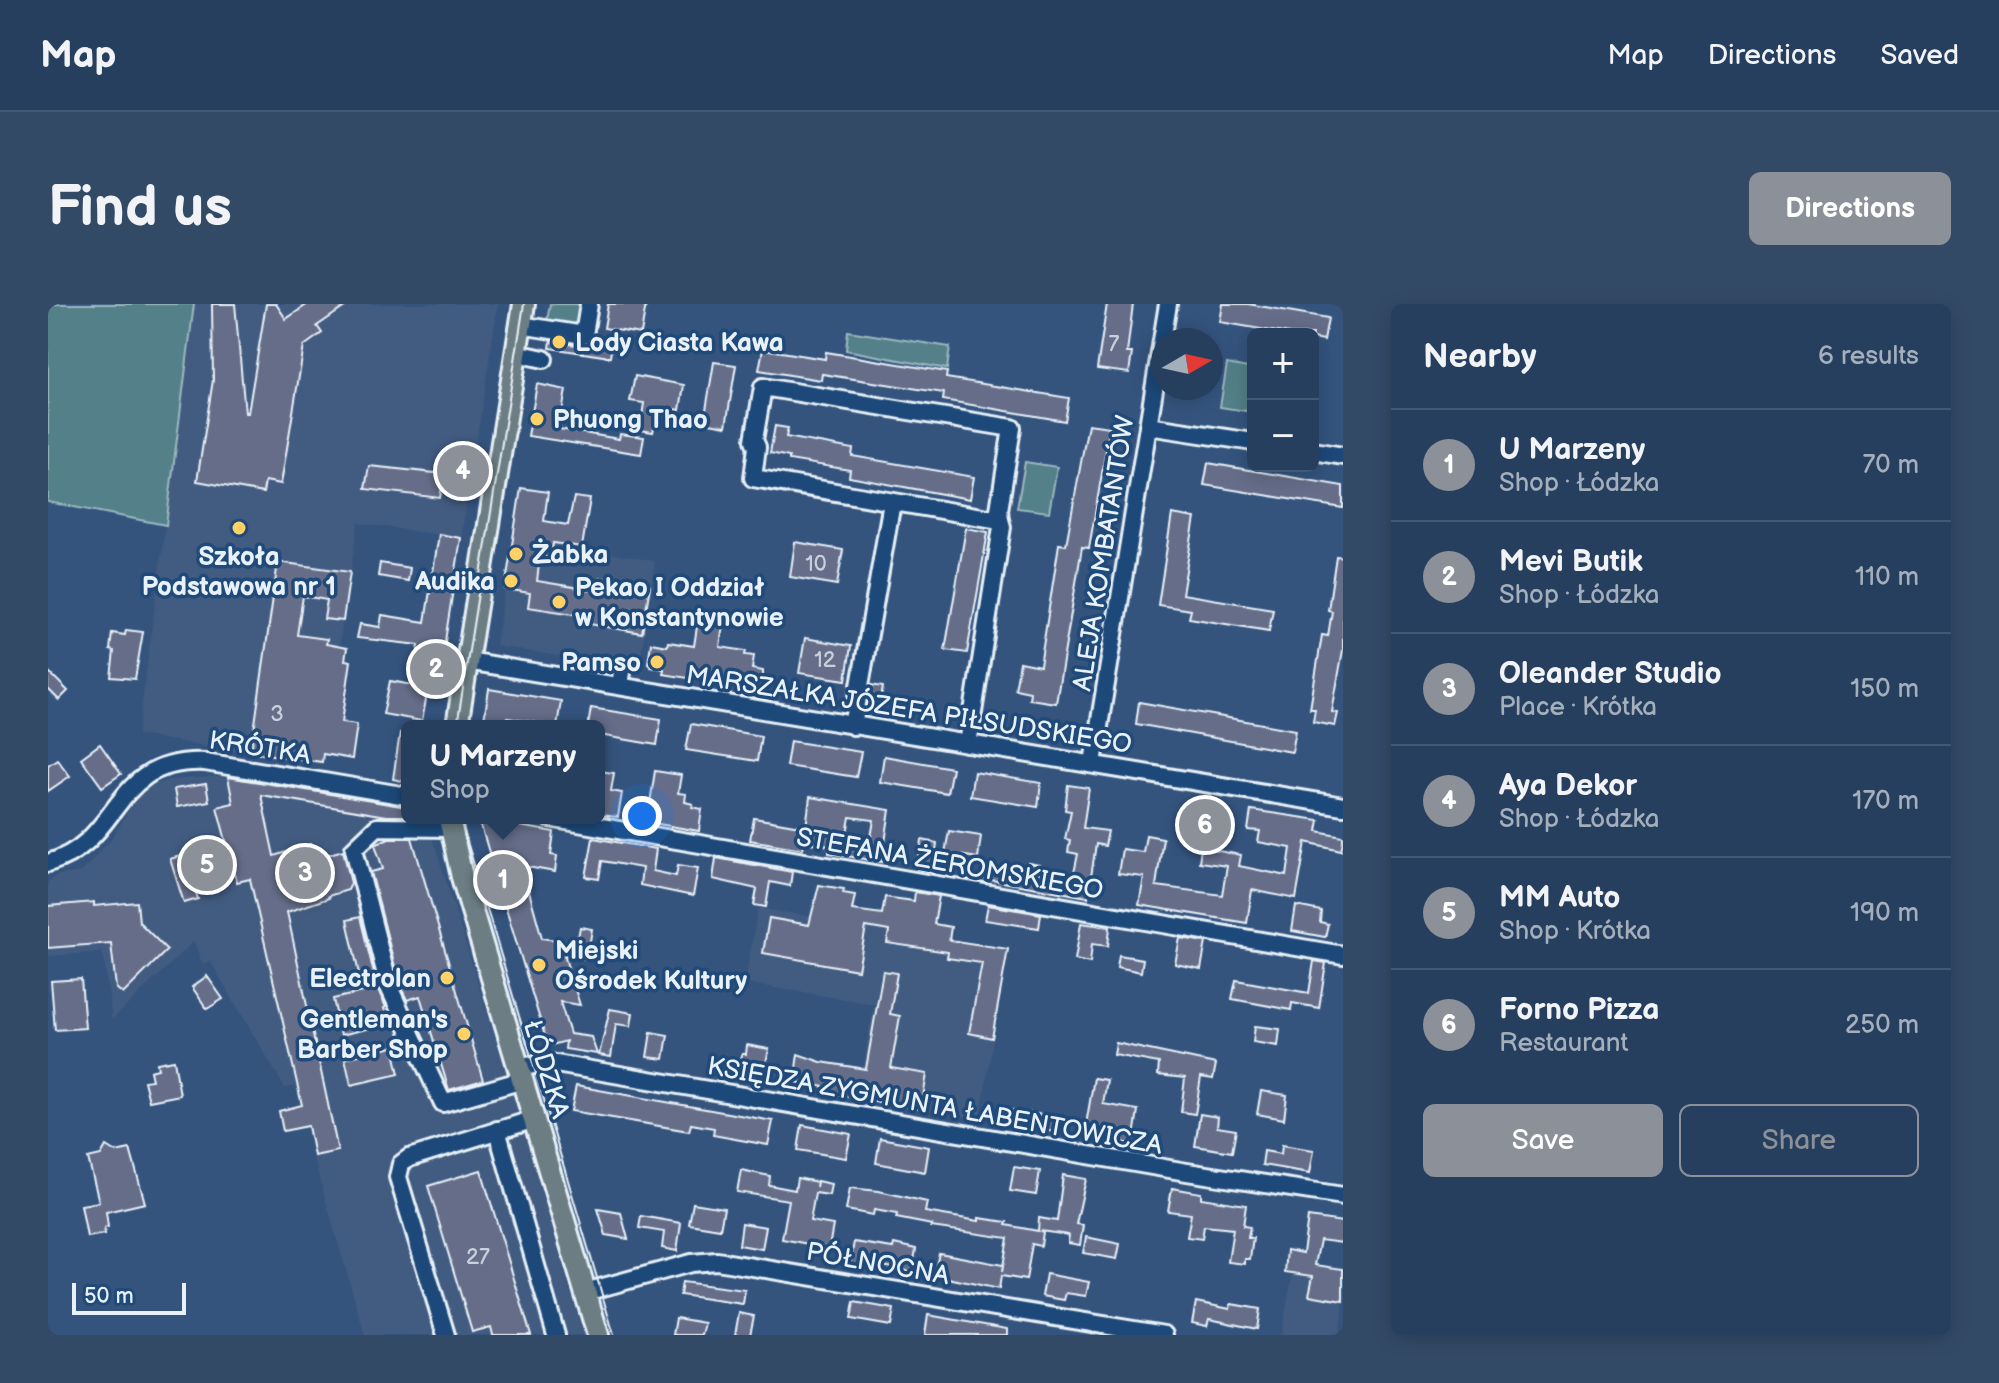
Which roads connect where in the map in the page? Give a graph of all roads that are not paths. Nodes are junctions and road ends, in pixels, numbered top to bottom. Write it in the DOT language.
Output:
graph roads {
  1 [pos="524,304"];
  2 [pos="589,304"];
  3 [pos="1168,304"];
  4 [pos="520,325"];
  5 [pos="516,353"];
  6 [pos="544,359"];
  7 [pos="1148,426"];
  8 [pos="1247,441"];
  9 [pos="1319,452"];
  10 [pos="1343,456"];
  11 [pos="892,502"];
  12 [pos="1000,520"];
  13 [pos="467,661"];
  14 [pos="623,666"];
  15 [pos="620,685"];
  16 [pos="458,720"];
  17 [pos="853,726"];
  18 [pos="968,744"];
  19 [pos="1093,763"];
  20 [pos="401,795"];
  21 [pos="1343,806"];
  22 [pos="431,824"];
  23 [pos="449,824"];
  24 [pos="584,824"];
  25 [pos="48,863"];
  26 [pos="1343,955"];
  27 [pos="521,1073"];
  28 [pos="535,1119"];
  29 [pos="497,1130"];
  30 [pos="1343,1196"];
  31 [pos="585,1292"];
  32 [pos="446,1335"];
  33 [pos="556,1335"];
  34 [pos="598,1335"];
  35 [pos="1164,1335"];
  1 -- 4 [label="main road"];
  2 -- 4 [label="street"];
  3 -- 7 [label="street, ALEJA KOMBATANTÓW"];
  4 -- 5 [label="main road"];
  5 -- 6 [label="street"];
  5 -- 13 [label="main road"];
  7 -- 8 [label="street"];
  7 -- 19 [label="street, ALEJA KOMBATANTÓW"];
  9 -- 10 [label="street"];
  11 -- 12 [label="street"];
  11 -- 12 [label="street"];
  11 -- 17 [label="street"];
  12 -- 18 [label="street"];
  13 -- 15 [label="street, MARSZAŁKA JÓZEFA PIŁSUDSKIEGO"];
  13 -- 16 [label="main road"];
  14 -- 15 [label="street"];
  15 -- 17 [label="street, MARSZAŁKA JÓZEFA PIŁSUDSKIEGO"];
  17 -- 18 [label="street, MARSZAŁKA JÓZEFA PIŁSUDSKIEGO"];
  18 -- 19 [label="street, MARSZAŁKA JÓZEFA PIŁSUDSKIEGO"];
  19 -- 21 [label="street, MARSZAŁKA JÓZEFA PIŁSUDSKIEGO"];
  20 -- 25 [label="street, KRÓTKA"];
  22 -- 27 [label="street, KSIĘDZA ZYGMUNTA ŁABENTOWICZA"];
  23 -- 27 [label="main road, ŁÓDZKA"];
  24 -- 26 [label="street, STEFANA ŻEROMSKIEGO"];
  27 -- 28 [label="main road, ŁÓDZKA"];
  27 -- 30 [label="street, KSIĘDZA ZYGMUNTA ŁABENTOWICZA"];
  28 -- 29 [label="street"];
  28 -- 31 [label="main road, ŁÓDZKA"];
  29 -- 32 [label="street"];
  29 -- 33 [label="street"];
  31 -- 34 [label="main road, ŁÓDZKA"];
  31 -- 35 [label="street, PÓŁNOCNA"];
}
